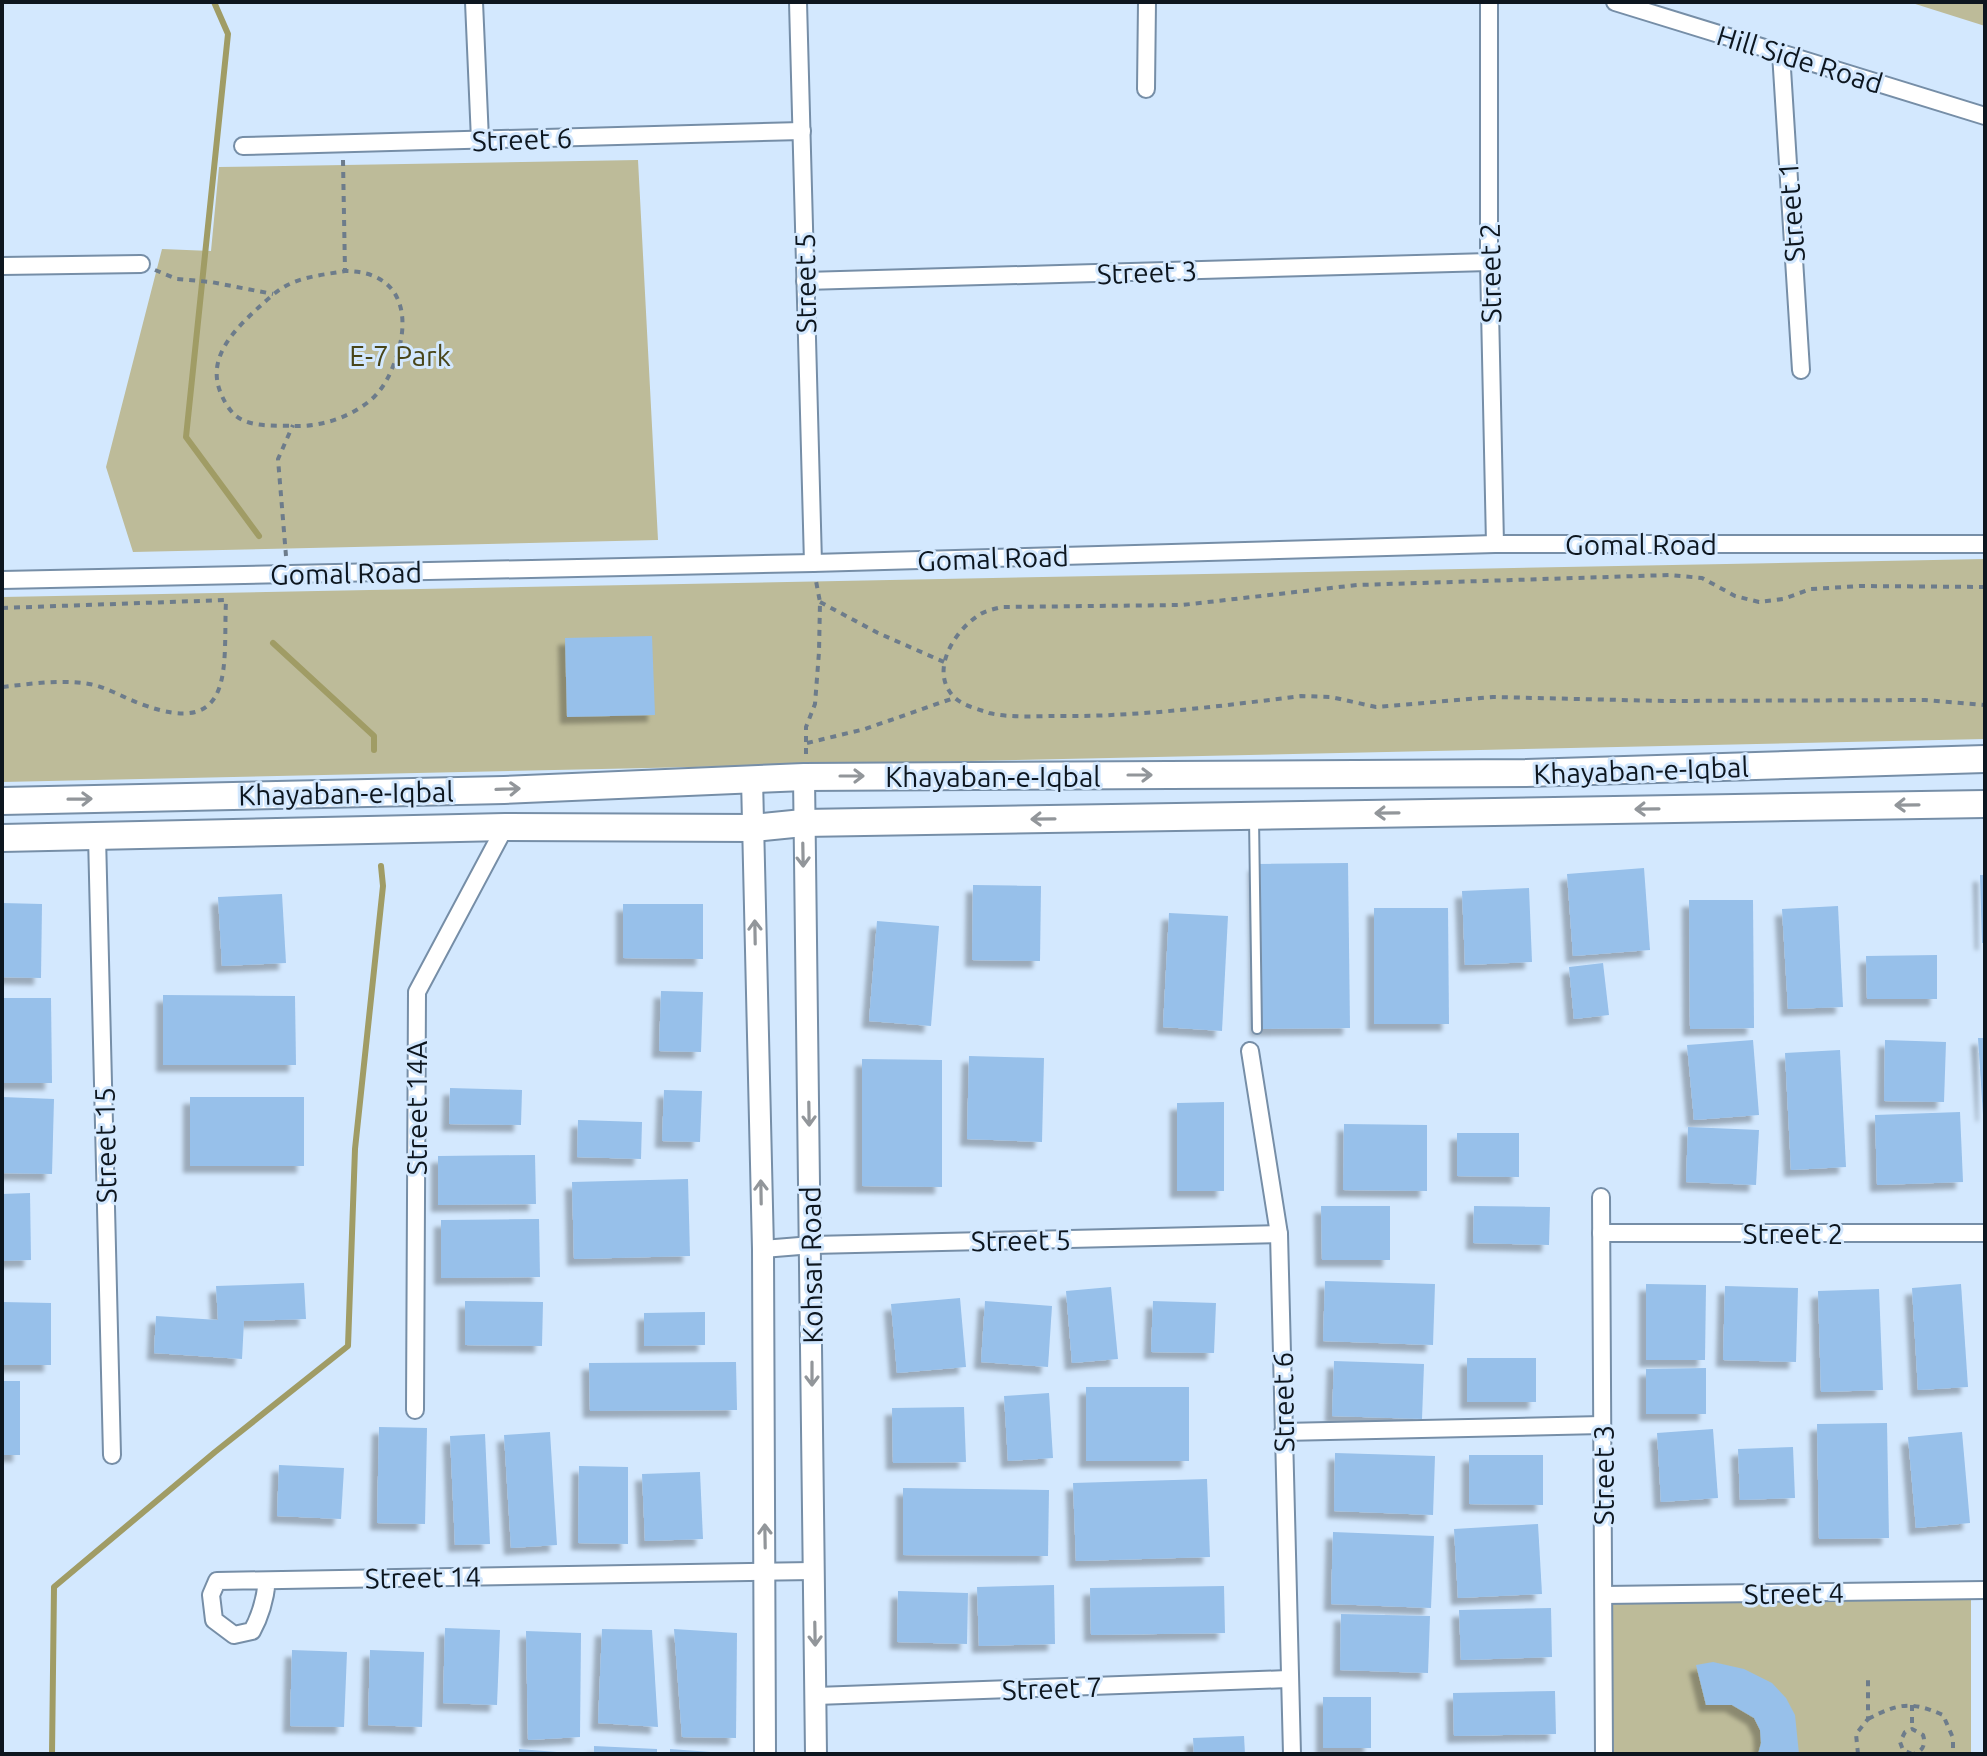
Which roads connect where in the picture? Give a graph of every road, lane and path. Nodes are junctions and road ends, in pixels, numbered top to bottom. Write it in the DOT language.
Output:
graph roads {
  1 [pos="474,2"];
  2 [pos="798,2"];
  3 [pos="1147,2"];
  4 [pos="1489,2"];
  5 [pos="1615,2"];
  6 [pos="1781,53"];
  7 [pos="1146,89"];
  8 [pos="1985,116"];
  9 [pos="802,131"];
  10 [pos="480,140"];
  11 [pos="342,145"];
  12 [pos="243,146"];
  13 [pos="1489,262"];
  14 [pos="141,264"];
  15 [pos="2,266"];
  16 [pos="345,271"];
  17 [pos="177,279"];
  18 [pos="805,281"];
  19 [pos="273,294"];
  20 [pos="1801,370"];
  21 [pos="293,425"];
  22 [pos="1495,544"];
  23 [pos="1985,544"];
  24 [pos="813,563"];
  25 [pos="287,574"];
  26 [pos="2,580"];
  27 [pos="1985,587"];
  28 [pos="820,602"];
  29 [pos="2,608"];
  30 [pos="945,662"];
  31 [pos="2,687"];
  32 [pos="955,698"];
  33 [pos="1985,705"];
  34 [pos="807,743"];
  35 [pos="1985,759"];
  36 [pos="804,777"];
  37 [pos="752,779"];
  38 [pos="2,801"];
  39 [pos="1985,804"];
  40 [pos="1254,816"];
  41 [pos="803,823"];
  42 [pos="505,827"];
  43 [pos="753,828"];
  44 [pos="97,836"];
  45 [pos="2,838"];
  46 [pos="1257,1029"];
  47 [pos="1250,1051"];
  48 [pos="1601,1197"];
  49 [pos="1601,1233"];
  50 [pos="1985,1233"];
  51 [pos="1279,1234"];
  52 [pos="812,1245"];
  53 [pos="763,1249"];
  54 [pos="415,1410"];
  55 [pos="1602,1425"];
  56 [pos="1283,1432"];
  57 [pos="112,1455"];
  58 [pos="766,1571"];
  59 [pos="813,1571"];
  60 [pos="267,1581"];
  61 [pos="1985,1590"];
  62 [pos="1604,1595"];
  63 [pos="1868,1678"];
  64 [pos="1288,1679"];
  65 [pos="816,1696"];
  66 [pos="1912,1705"];
  67 [pos="1868,1719"];
  68 [pos="1912,1729"];
  69 [pos="765,1754"];
  70 [pos="816,1754"];
  71 [pos="1292,1754"];
  72 [pos="1604,1754"];
  73 [pos="1858,1754"];
  74 [pos="1913,1754"];
  75 [pos="1953,1754"];
  1 -- 10 [label="street"];
  2 -- 9 [label="street, Street 5"];
  3 -- 7 [label="street"];
  4 -- 13 [label="street, Street 2"];
  5 -- 6 [label="street, Hill Side Road"];
  6 -- 8 [label="street, Hill Side Road"];
  6 -- 20 [label="street, Street 1"];
  9 -- 10 [label="street, Street 6"];
  9 -- 18 [label="street, Street 5"];
  10 -- 11 [label="street, Street 6"];
  11 -- 12 [label="street, Street 6"];
  11 -- 16 [label="path"];
  13 -- 18 [label="street, Street 3"];
  13 -- 22 [label="street, Street 2"];
  14 -- 15 [label="street"];
  16 -- 19 [label="path"];
  16 -- 21 [label="path"];
  17 -- 19 [label="path"];
  18 -- 24 [label="street, Street 5"];
  19 -- 21 [label="path"];
  21 -- 25 [label="path"];
  22 -- 23 [label="street, Gomal Road"];
  22 -- 24 [label="street, Gomal Road"];
  24 -- 25 [label="street, Gomal Road"];
  24 -- 28 [label="path"];
  25 -- 26 [label="street, Gomal Road"];
  27 -- 30 [label="path"];
  28 -- 30 [label="path"];
  28 -- 34 [label="path"];
  29 -- 31 [label="path"];
  30 -- 32 [label="path"];
  32 -- 33 [label="path"];
  32 -- 34 [label="path"];
  34 -- 36 [label="path"];
  36 -- 35 [label="main road, Khayaban-e-Iqbal, one-way"];
  36 -- 37 [label="main road, Khayaban-e-Iqbal"];
  36 -- 41 [label="street, Kohsar Road"];
  38 -- 37 [label="main road, Khayaban-e-Iqbal, one-way"];
  37 -- 43 [label="street, Kohsar Road"];
  39 -- 40 [label="main road, Khayaban-e-Iqbal, one-way"];
  40 -- 41 [label="main road, Khayaban-e-Iqbal, one-way"];
  40 -- 46 [label="lane"];
  41 -- 43 [label="main road, Khayaban-e-Iqbal"];
  41 -- 52 [label="street, Kohsar Road, one-way"];
  42 -- 43 [label="main road, Khayaban-e-Iqbal"];
  42 -- 44 [label="main road, Khayaban-e-Iqbal"];
  42 -- 54 [label="street, Street 14A"];
  53 -- 43 [label="street, Kohsar Road, one-way"];
  44 -- 45 [label="main road, Khayaban-e-Iqbal"];
  44 -- 57 [label="street, Street 15"];
  47 -- 51 [label="street, Street 6"];
  48 -- 49 [label="street, Street 3"];
  49 -- 50 [label="street, Street 2"];
  49 -- 55 [label="street, Street 3"];
  51 -- 52 [label="street, Street 5"];
  51 -- 56 [label="street, Street 6"];
  52 -- 53 [label="street, Street 5"];
  52 -- 59 [label="street, Kohsar Road, one-way"];
  58 -- 53 [label="street, Kohsar Road, one-way"];
  55 -- 56 [label="street"];
  55 -- 62 [label="street, Street 3"];
  56 -- 64 [label="street, Street 6"];
  58 -- 59 [label="street"];
  58 -- 60 [label="street, Street 14"];
  58 -- 69 [label="street, Kohsar Road"];
  59 -- 65 [label="street, Kohsar Road, one-way"];
  61 -- 62 [label="street, Street 4"];
  62 -- 72 [label="street, Street 3"];
  63 -- 67 [label="path"];
  64 -- 65 [label="street, Street 7"];
  64 -- 71 [label="street, Street 6"];
  65 -- 70 [label="street, Kohsar Road"];
  66 -- 67 [label="path"];
  66 -- 68 [label="path"];
  66 -- 75 [label="path"];
  67 -- 73 [label="path"];
  68 -- 74 [label="path"];
  68 -- 74 [label="path"];
}
